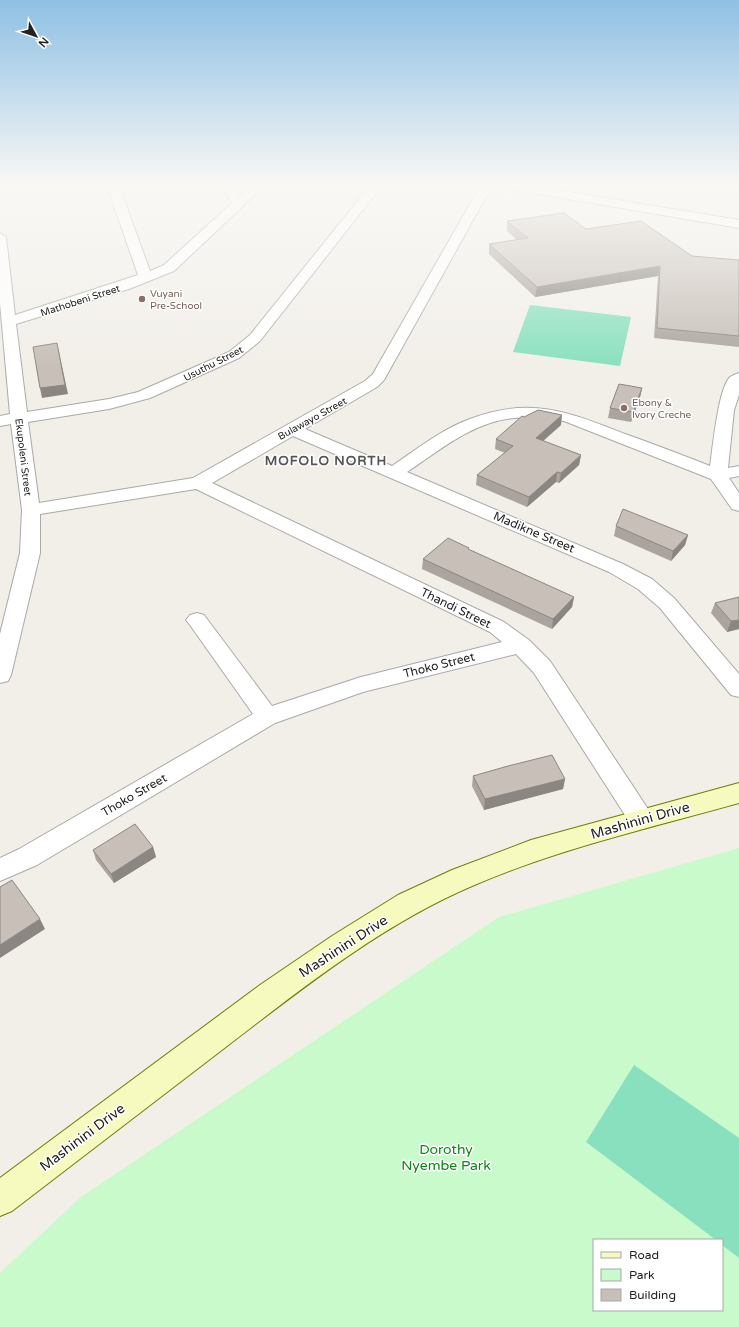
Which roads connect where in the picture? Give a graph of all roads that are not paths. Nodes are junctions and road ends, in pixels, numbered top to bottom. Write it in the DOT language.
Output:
graph roads {
  1 [pos="1,245"];
  2 [pos="134,245"];
  3 [pos="195,245"];
  4 [pos="328,245"];
  5 [pos="453,245"];
  6 [pos="146,278"];
  7 [pos="8,322"];
  8 [pos="739,378"];
  9 [pos="19,418"];
  10 [pos="0,421"];
  11 [pos="291,429"];
  12 [pos="739,471"];
  13 [pos="395,472"];
  14 [pos="718,475"];
  15 [pos="198,483"];
  16 [pos="739,505"];
  17 [pos="31,510"];
  18 [pos="197,620"];
  19 [pos="522,645"];
  20 [pos="0,675"];
  21 [pos="739,689"];
  22 [pos="267,717"];
  23 [pos="739,793"];
  24 [pos="641,820"];
  25 [pos="0,870"];
  26 [pos="0,1199"];
  1 -- 7 [label="street, Ekupoleni Street"];
  2 -- 6 [label="street"];
  3 -- 6 [label="street, Mathobeni Street"];
  4 -- 9 [label="street, Usuthu Street"];
  5 -- 11 [label="street, Bulawayo Street"];
  6 -- 7 [label="street, Mathobeni Street"];
  7 -- 9 [label="street, Ekupoleni Street"];
  8 -- 14 [label="street"];
  9 -- 10 [label="street, Usuthu Street"];
  9 -- 17 [label="street, Ekupoleni Street"];
  11 -- 13 [label="street, Madikne Street"];
  11 -- 15 [label="street, Bulawayo Street"];
  12 -- 14 [label="street"];
  13 -- 14 [label="street"];
  13 -- 21 [label="street, Madikne Street"];
  14 -- 16 [label="street"];
  15 -- 17 [label="street, Bulawayo Street"];
  15 -- 19 [label="street, Thandi Street"];
  17 -- 20 [label="street, Ekupoleni Street"];
  18 -- 22 [label="street"];
  19 -- 22 [label="street, Thoko Street"];
  19 -- 24 [label="street, Thandi Street"];
  22 -- 25 [label="street, Thoko Street"];
  23 -- 24 [label="street, Mashinini Drive"];
  24 -- 26 [label="street, Mashinini Drive"];
}
